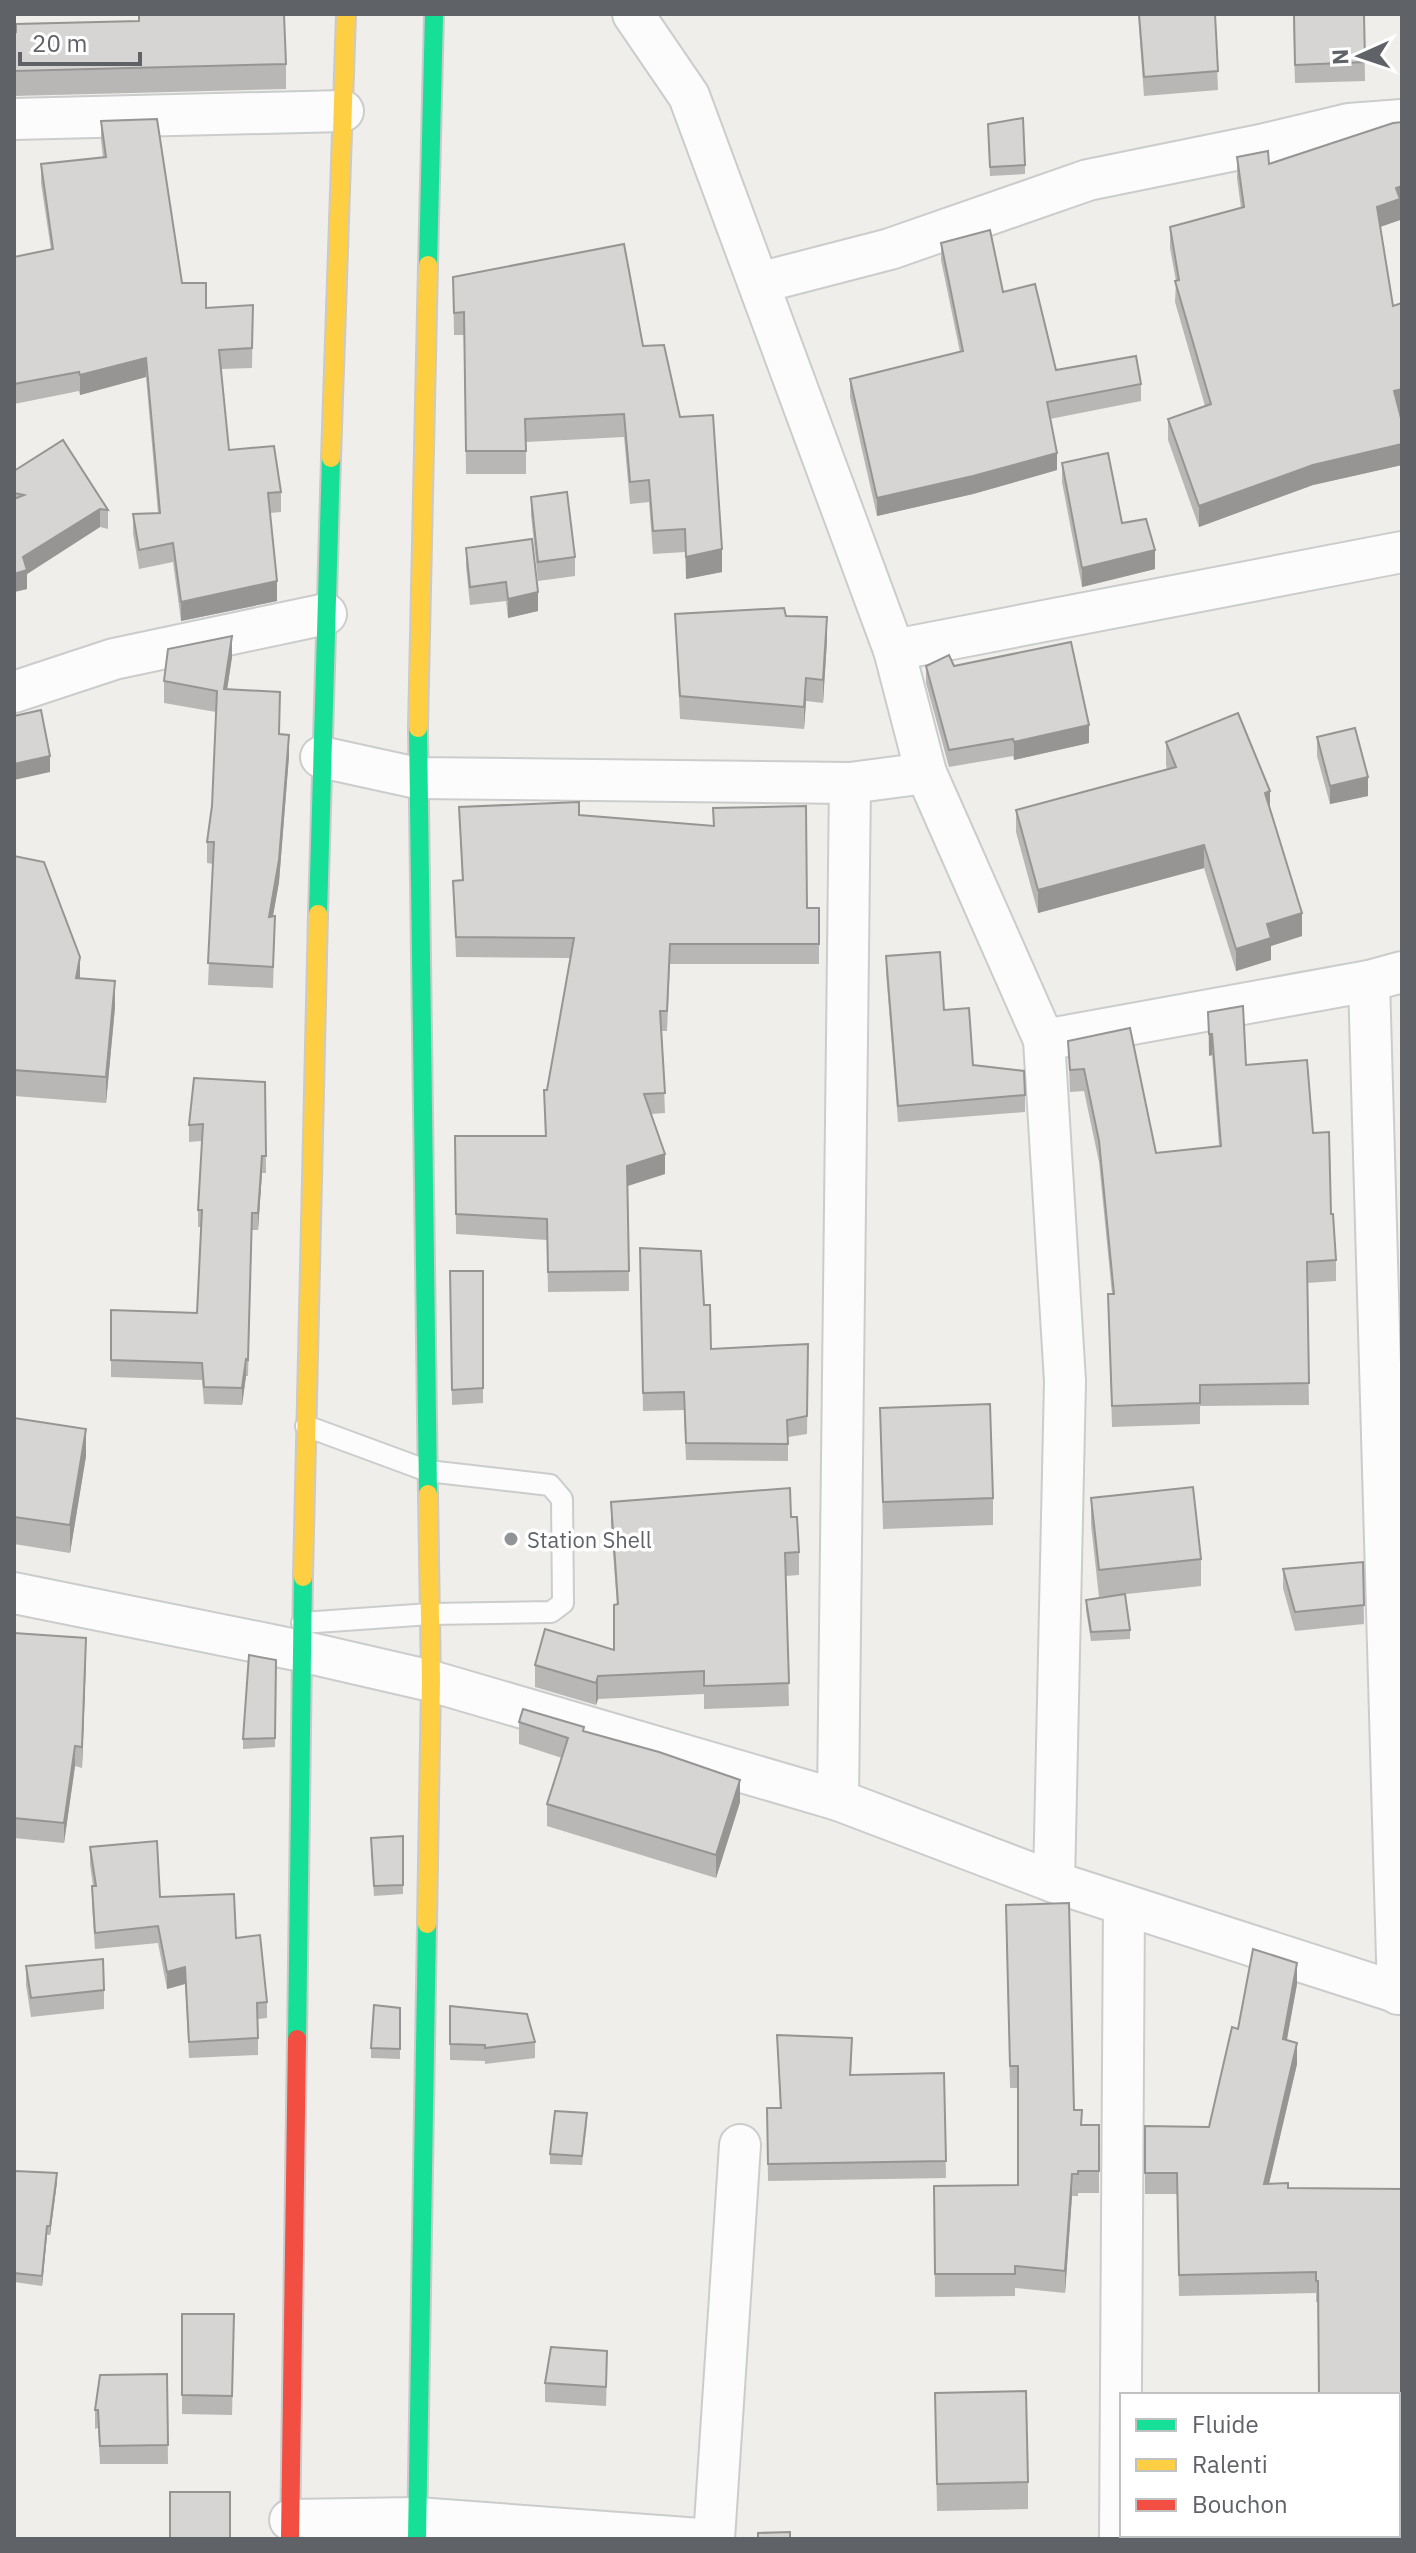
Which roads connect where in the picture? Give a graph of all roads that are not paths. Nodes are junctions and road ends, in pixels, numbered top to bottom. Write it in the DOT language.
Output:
graph roads {
  1 [pos="346,14"];
  2 [pos="434,14"];
  3 [pos="633,14"];
  4 [pos="343,111"];
  5 [pos="14,119"];
  6 [pos="1402,120"];
  7 [pos="759,283"];
  8 [pos="1402,552"];
  9 [pos="326,614"];
  10 [pos="894,650"];
  11 [pos="14,692"];
  12 [pos="321,757"];
  13 [pos="926,773"];
  14 [pos="417,778"];
  15 [pos="850,783"];
  16 [pos="1385,976"];
  17 [pos="1044,1040"];
  18 [pos="306,1426"];
  19 [pos="428,1471"];
  20 [pos="14,1593"];
  21 [pos="430,1614"];
  22 [pos="302,1637"];
  23 [pos="431,1681"];
  24 [pos="838,1800"];
  25 [pos="1054,1882"];
  26 [pos="1124,1905"];
  27 [pos="1400,1994"];
  28 [pos="740,2145"];
  29 [pos="1121,2393"];
  30 [pos="290,2529"];
  31 [pos="417,2529"];
  32 [pos="700,2539"];
  33 [pos="714,2539"];
  1 -- 4 [label="main road"];
  2 -- 14 [label="main road"];
  3 -- 7 [label="street"];
  4 -- 5 [label="street"];
  4 -- 9 [label="main road"];
  6 -- 7 [label="street"];
  7 -- 10 [label="street"];
  8 -- 10 [label="street"];
  9 -- 11 [label="street"];
  9 -- 12 [label="main road"];
  10 -- 13 [label="street"];
  12 -- 14 [label="street"];
  12 -- 18 [label="main road"];
  13 -- 15 [label="street"];
  13 -- 17 [label="street"];
  14 -- 15 [label="street"];
  14 -- 19 [label="main road"];
  15 -- 24 [label="street"];
  16 -- 17 [label="street"];
  16 -- 27 [label="street"];
  17 -- 25 [label="street"];
  18 -- 19 [label="lane"];
  18 -- 22 [label="main road"];
  19 -- 21 [label="main road"];
  19 -- 21 [label="lane"];
  20 -- 22 [label="street"];
  21 -- 22 [label="lane"];
  21 -- 23 [label="main road"];
  22 -- 23 [label="street"];
  22 -- 30 [label="main road"];
  23 -- 24 [label="street"];
  23 -- 31 [label="main road"];
  24 -- 25 [label="street"];
  25 -- 26 [label="street"];
  26 -- 27 [label="street"];
  26 -- 29 [label="street"];
  28 -- 33 [label="street"];
  30 -- 31 [label="street"];
  31 -- 32 [label="street"];
}
